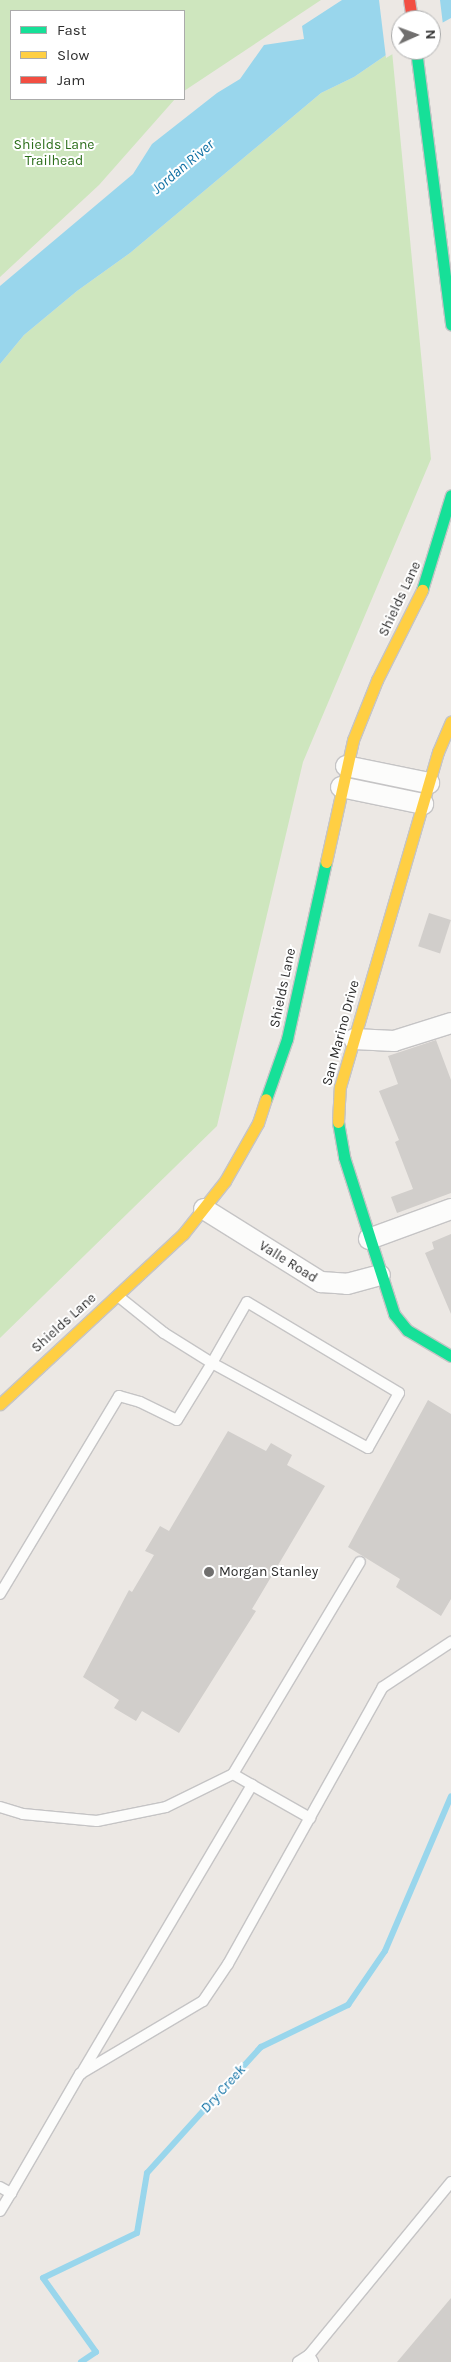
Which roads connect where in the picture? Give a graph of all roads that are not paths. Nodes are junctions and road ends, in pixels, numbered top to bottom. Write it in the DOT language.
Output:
graph roads {
  1 [pos="417,60"];
  2 [pos="448,275"];
  3 [pos="451,324"];
  4 [pos="451,495"];
  5 [pos="451,722"];
  6 [pos="346,766"];
  7 [pos="429,783"];
  8 [pos="341,787"];
  9 [pos="423,804"];
  10 [pos="451,1023"];
  11 [pos="354,1039"];
  12 [pos="204,1209"];
  13 [pos="451,1209"];
  14 [pos="369,1239"];
  15 [pos="380,1275"];
  16 [pos="118,1295"];
  17 [pos="451,1356"];
  18 [pos="212,1363"];
  19 [pos="0,1404"];
  20 [pos="360,1562"];
  21 [pos="0,1594"];
  22 [pos="451,1642"];
  23 [pos="233,1774"];
  24 [pos="252,1785"];
  25 [pos="0,1807"];
  26 [pos="310,1818"];
  27 [pos="80,2074"];
  28 [pos="451,2182"];
  29 [pos="0,2187"];
  30 [pos="11,2193"];
  31 [pos="0,2211"];
  32 [pos="311,2359"];
  33 [pos="298,2362"];
  1 -- 2 [label="main road"];
  2 -- 3 [label="main road"];
  4 -- 6 [label="main road, Shields Lane"];
  5 -- 7 [label="main road, San Marino Drive"];
  6 -- 7 [label="street"];
  6 -- 8 [label="main road, Shields Lane"];
  7 -- 9 [label="main road, San Marino Drive"];
  8 -- 9 [label="street"];
  8 -- 12 [label="main road, Shields Lane"];
  9 -- 11 [label="main road, San Marino Drive"];
  10 -- 11 [label="street"];
  11 -- 14 [label="main road, San Marino Drive"];
  12 -- 15 [label="street, Valle Road"];
  12 -- 16 [label="main road, Shields Lane"];
  13 -- 14 [label="street"];
  14 -- 15 [label="main road, San Marino Drive"];
  15 -- 17 [label="main road, San Marino Drive"];
  16 -- 18 [label="lane"];
  16 -- 19 [label="main road, Shields Lane"];
  18 -- 18 [label="lane"];
  18 -- 21 [label="lane"];
  20 -- 23 [label="lane"];
  22 -- 26 [label="lane"];
  23 -- 24 [label="lane"];
  23 -- 25 [label="lane"];
  24 -- 26 [label="lane"];
  24 -- 27 [label="lane"];
  26 -- 27 [label="lane"];
  27 -- 30 [label="lane"];
  28 -- 32 [label="lane"];
  29 -- 30 [label="lane"];
  30 -- 31 [label="lane"];
  32 -- 33 [label="lane"];
}
